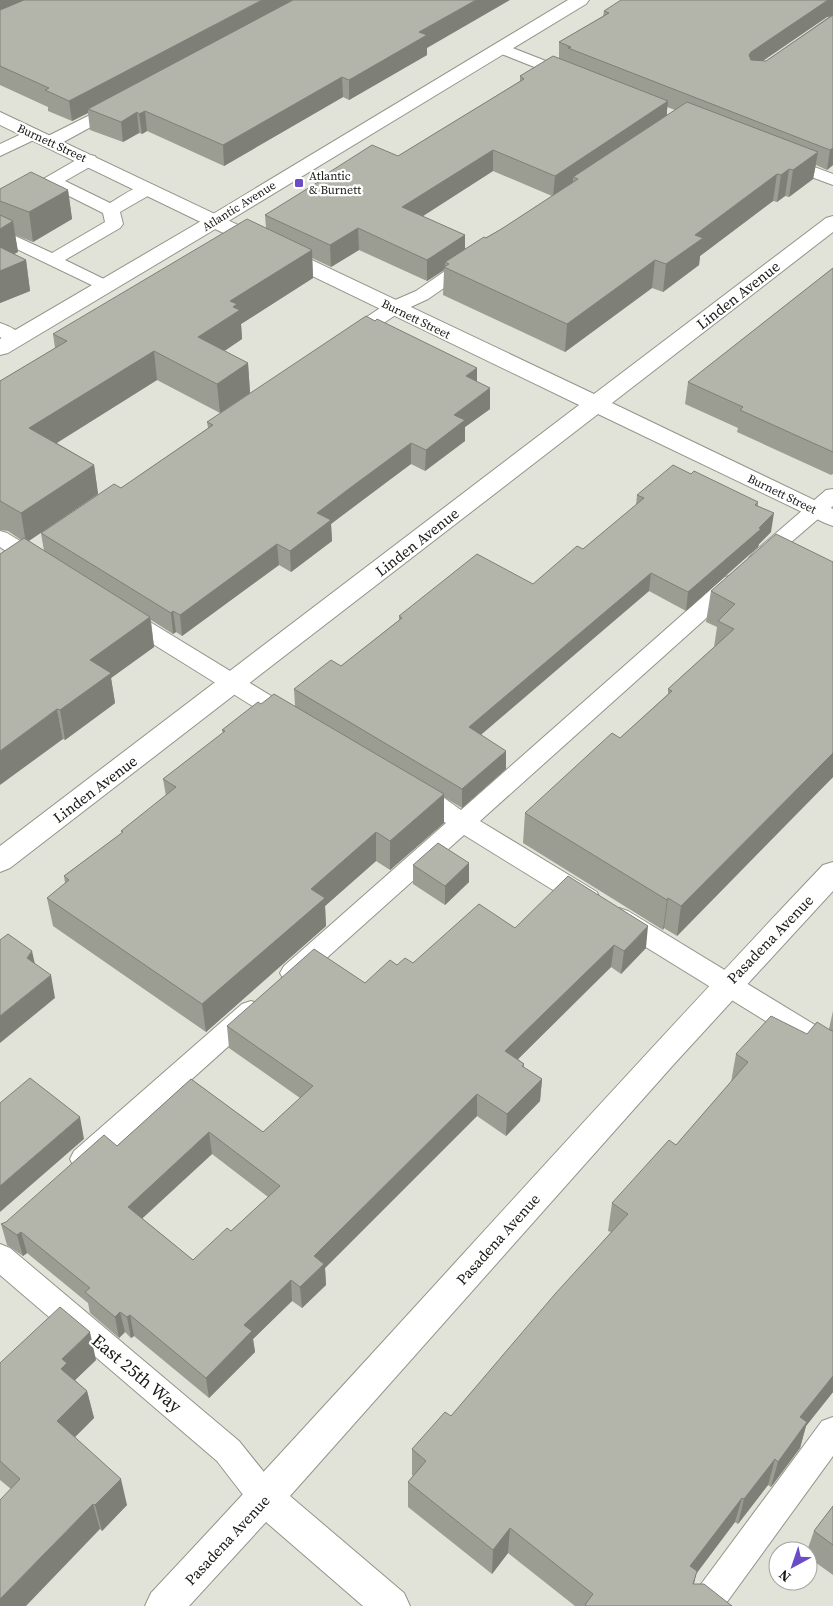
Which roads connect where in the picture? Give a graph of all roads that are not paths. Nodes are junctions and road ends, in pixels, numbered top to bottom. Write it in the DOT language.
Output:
graph roads {
  1 [pos="580,0"];
  2 [pos="500,48"];
  3 [pos="582,81"];
  4 [pos="127,101"];
  5 [pos="0,118"];
  6 [pos="41,138"];
  7 [pos="0,151"];
  8 [pos="770,155"];
  9 [pos="89,160"];
  10 [pos="833,180"];
  11 [pos="52,181"];
  12 [pos="147,189"];
  13 [pos="111,210"];
  14 [pos="0,211"];
  15 [pos="214,221"];
  16 [pos="833,222"];
  17 [pos="0,234"];
  18 [pos="487,251"];
  19 [pos="52,260"];
  20 [pos="104,286"];
  21 [pos="393,308"];
  22 [pos="5,339"];
  23 [pos="336,347"];
  24 [pos="596,405"];
  25 [pos="827,508"];
  26 [pos="0,538"];
  27 [pos="59,575"];
  28 [pos="109,606"];
  29 [pos="233,684"];
  30 [pos="310,730"];
  31 [pos="395,781"];
  32 [pos="464,822"];
  33 [pos="0,861"];
  34 [pos="833,873"];
  35 [pos="726,985"];
  36 [pos="833,1049"];
  37 [pos="66,1175"];
  38 [pos="0,1257"];
  39 [pos="833,1431"];
  40 [pos="265,1498"];
  41 [pos="164,1606"];
  42 [pos="390,1606"];
  43 [pos="704,1606"];
  1 -- 2 [label="street, Atlantic Avenue"];
  2 -- 3 [label="lane"];
  2 -- 15 [label="street, Atlantic Avenue"];
  4 -- 6 [label="lane"];
  5 -- 6 [label="street, Burnett Street"];
  6 -- 7 [label="lane"];
  6 -- 9 [label="street, Burnett Street"];
  8 -- 10 [label="lane"];
  9 -- 11 [label="lane"];
  9 -- 12 [label="street, Burnett Street"];
  11 -- 13 [label="lane"];
  11 -- 14 [label="lane"];
  12 -- 13 [label="lane"];
  12 -- 15 [label="street, Burnett Street"];
  13 -- 19 [label="lane"];
  15 -- 20 [label="street, Atlantic Avenue"];
  15 -- 21 [label="street, Burnett Street"];
  16 -- 24 [label="street, Linden Avenue"];
  17 -- 19 [label="lane"];
  18 -- 21 [label="lane"];
  19 -- 20 [label="lane"];
  20 -- 22 [label="street, Atlantic Avenue"];
  21 -- 23 [label="lane"];
  21 -- 24 [label="street, Burnett Street"];
  24 -- 25 [label="street, Burnett Street"];
  24 -- 29 [label="street, Linden Avenue"];
  25 -- 32 [label="lane"];
  26 -- 27 [label="lane"];
  28 -- 29 [label="lane"];
  29 -- 30 [label="lane"];
  29 -- 33 [label="street, Linden Avenue"];
  31 -- 32 [label="lane"];
  32 -- 35 [label="lane"];
  32 -- 37 [label="lane"];
  34 -- 35 [label="street, Pasadena Avenue"];
  35 -- 36 [label="lane"];
  35 -- 40 [label="street, Pasadena Avenue"];
  38 -- 40 [label="lane, East 25th Way"];
  39 -- 43 [label="lane"];
  40 -- 41 [label="street, Pasadena Avenue"];
  40 -- 42 [label="street"];
}
